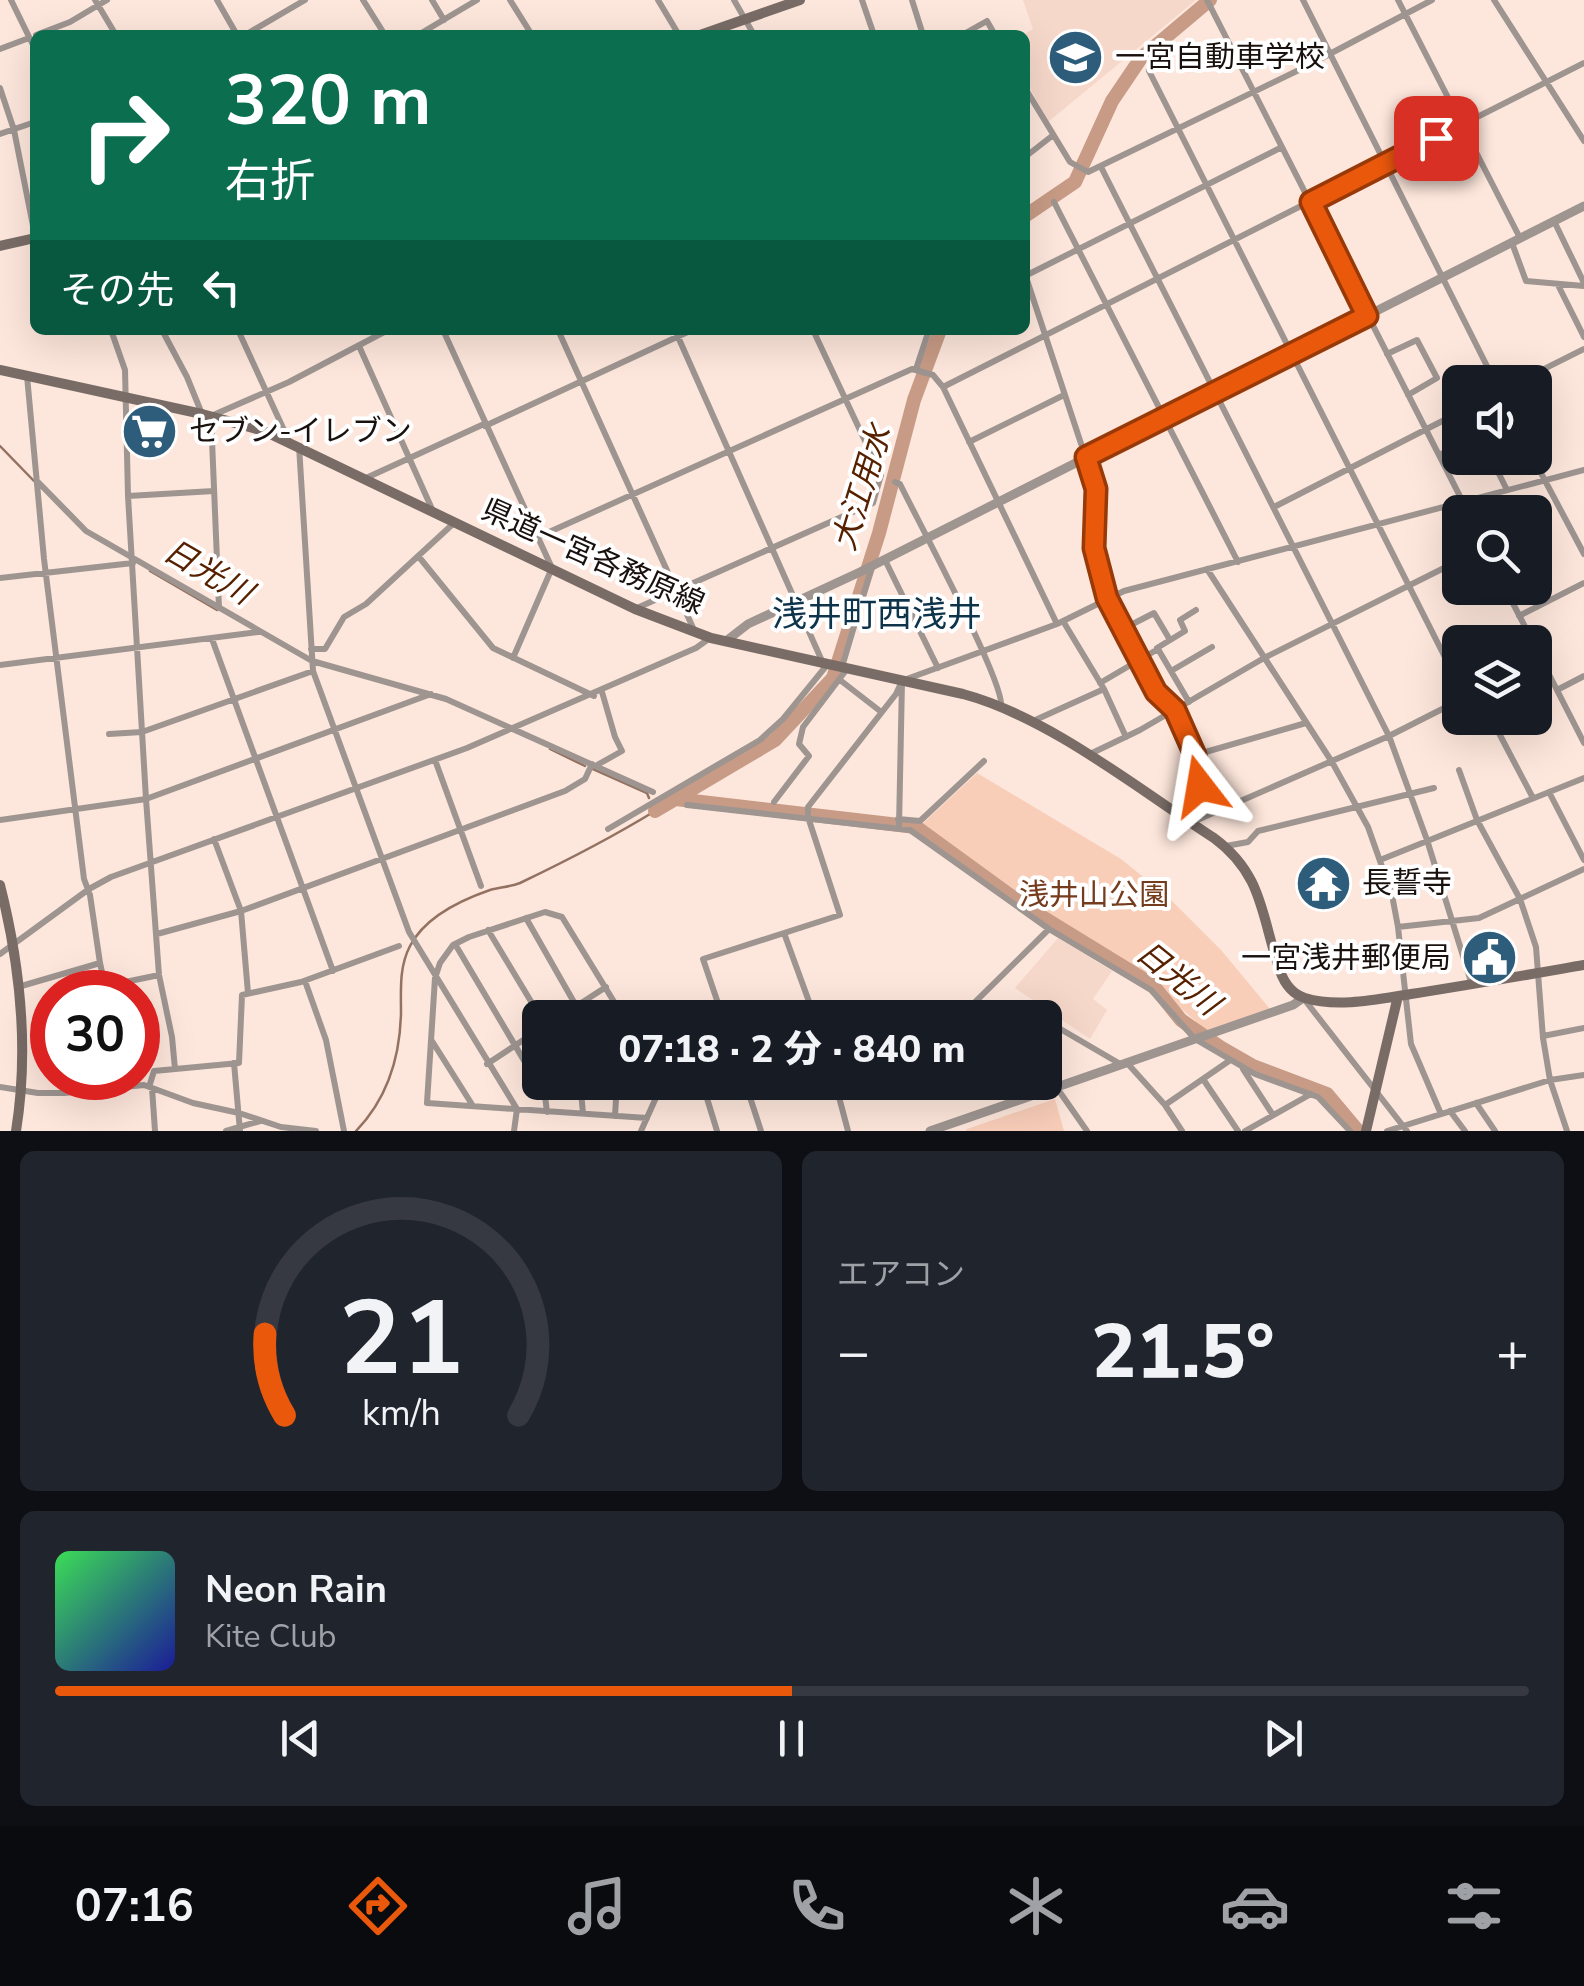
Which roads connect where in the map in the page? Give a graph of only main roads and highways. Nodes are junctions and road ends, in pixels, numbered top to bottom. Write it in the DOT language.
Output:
graph roads {
  1 [pos="800,0"];
  2 [pos="715,30"];
  3 [pos="30,238"];
  4 [pos="0,246"];
  5 [pos="0,370"];
  6 [pos="0,885"];
  7 [pos="1584,965"];
  8 [pos="1401,995"];
  9 [pos="16,1131"];
  10 [pos="1366,1131"];
  1 -- 2 [label="main road"];
  3 -- 4 [label="main road"];
  5 -- 8 [label="main road, 県道一宮各務原線"];
  6 -- 9 [label="main road"];
  7 -- 8 [label="main road"];
  8 -- 10 [label="main road"];
}
